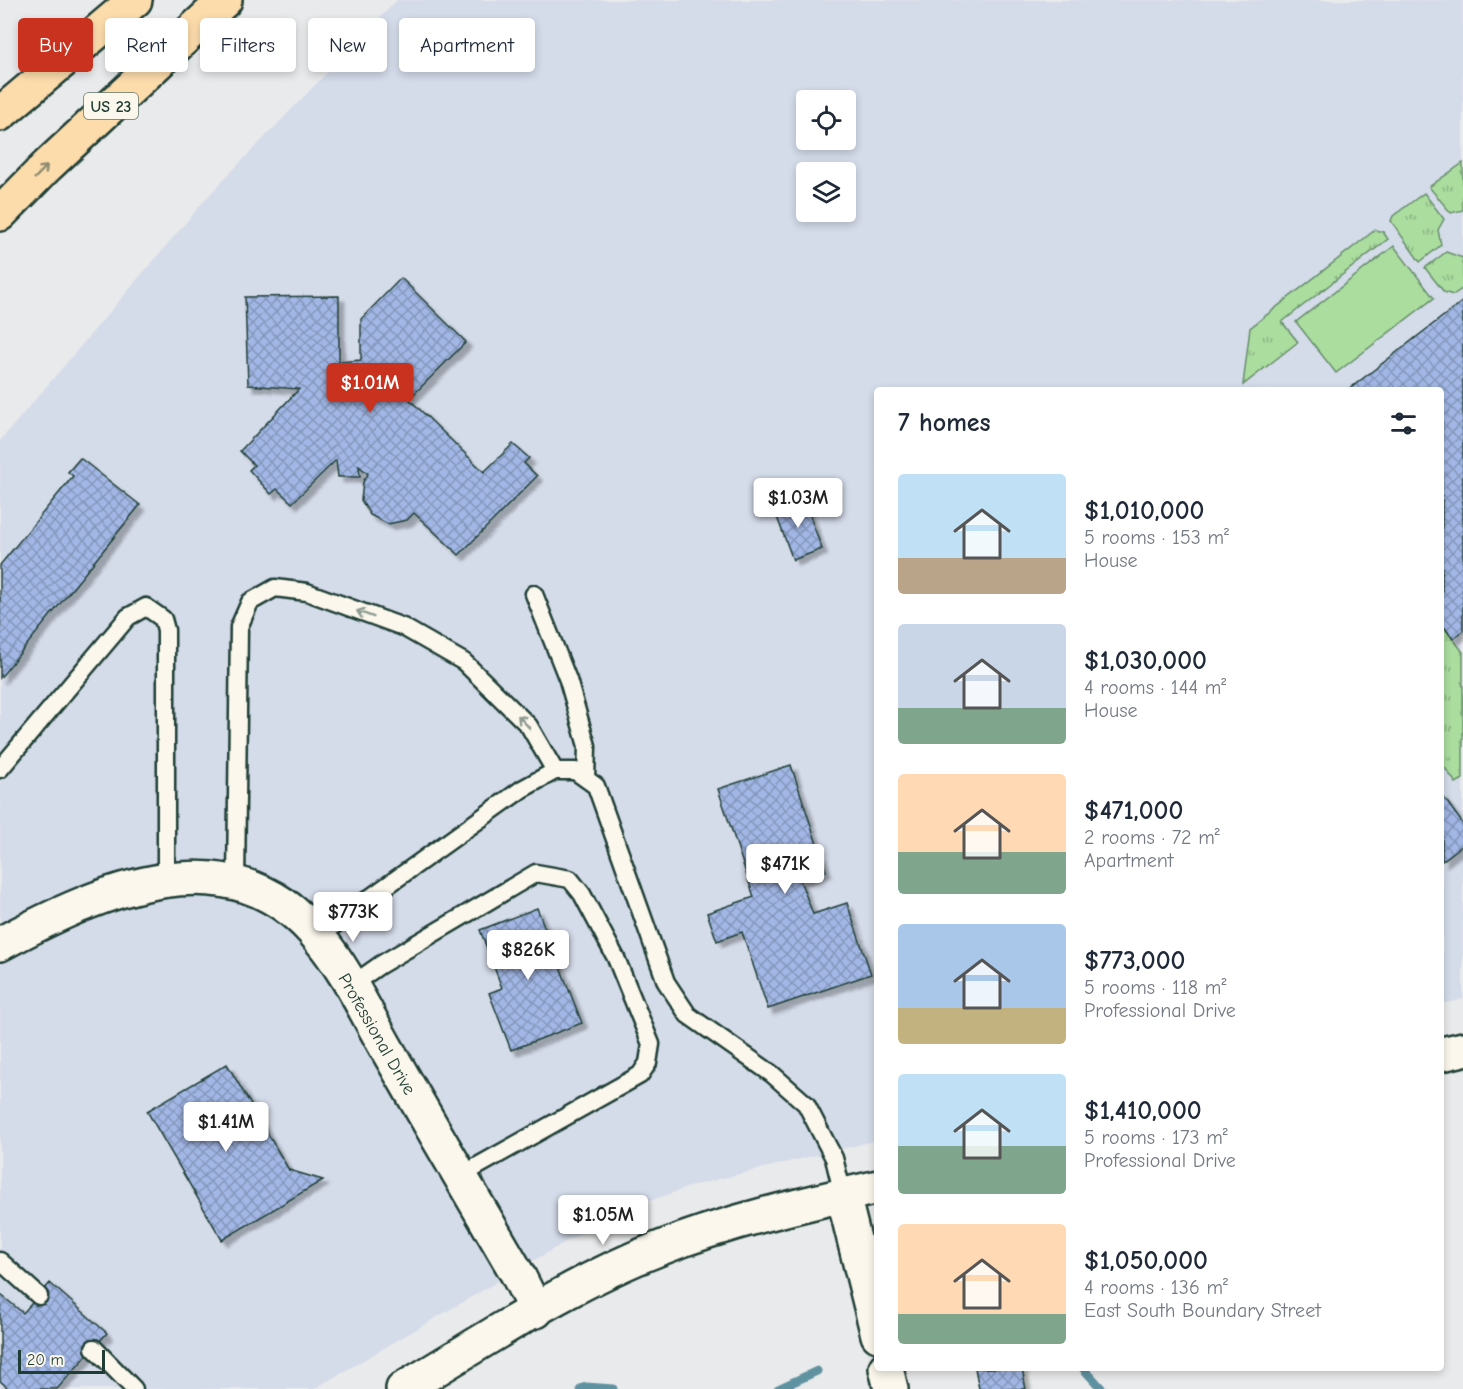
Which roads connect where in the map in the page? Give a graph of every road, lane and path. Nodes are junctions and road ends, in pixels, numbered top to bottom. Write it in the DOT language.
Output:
graph roads {
  1 [pos="135,0"];
  2 [pos="225,0"];
  3 [pos="0,114"];
  4 [pos="0,214"];
  5 [pos="534,594"];
  6 [pos="0,769"];
  7 [pos="555,771"];
  8 [pos="586,779"];
  9 [pos="166,880"];
  10 [pos="236,884"];
  11 [pos="319,938"];
  12 [pos="0,944"];
  13 [pos="350,986"];
  14 [pos="1463,1049"];
  15 [pos="1444,1054"];
  16 [pos="459,1176"];
  17 [pos="874,1188"];
  18 [pos="843,1195"];
  19 [pos="0,1261"];
  20 [pos="39,1296"];
  21 [pos="536,1311"];
  22 [pos="874,1319"];
  23 [pos="94,1348"];
  24 [pos="887,1371"];
  25 [pos="134,1389"];
  26 [pos="403,1389"];
  27 [pos="891,1389"];
  1 -- 3 [label="highway"];
  4 -- 2 [label="highway, US 23, one-way"];
  5 -- 8 [label="lane"];
  6 -- 9 [label="lane"];
  7 -- 8 [label="lane"];
  7 -- 10 [label="lane, one-way"];
  7 -- 11 [label="lane"];
  8 -- 18 [label="lane"];
  9 -- 10 [label="street, Professional Drive"];
  9 -- 12 [label="street, Professional Drive"];
  10 -- 11 [label="street, Professional Drive"];
  11 -- 13 [label="street, Professional Drive"];
  13 -- 16 [label="street, Professional Drive"];
  13 -- 16 [label="lane"];
  14 -- 15 [label="street"];
  16 -- 21 [label="street, Professional Drive"];
  17 -- 18 [label="street"];
  18 -- 21 [label="street"];
  18 -- 22 [label="street"];
  19 -- 20 [label="lane"];
  21 -- 26 [label="street"];
  23 -- 25 [label="lane"];
  24 -- 27 [label="street"];
}
